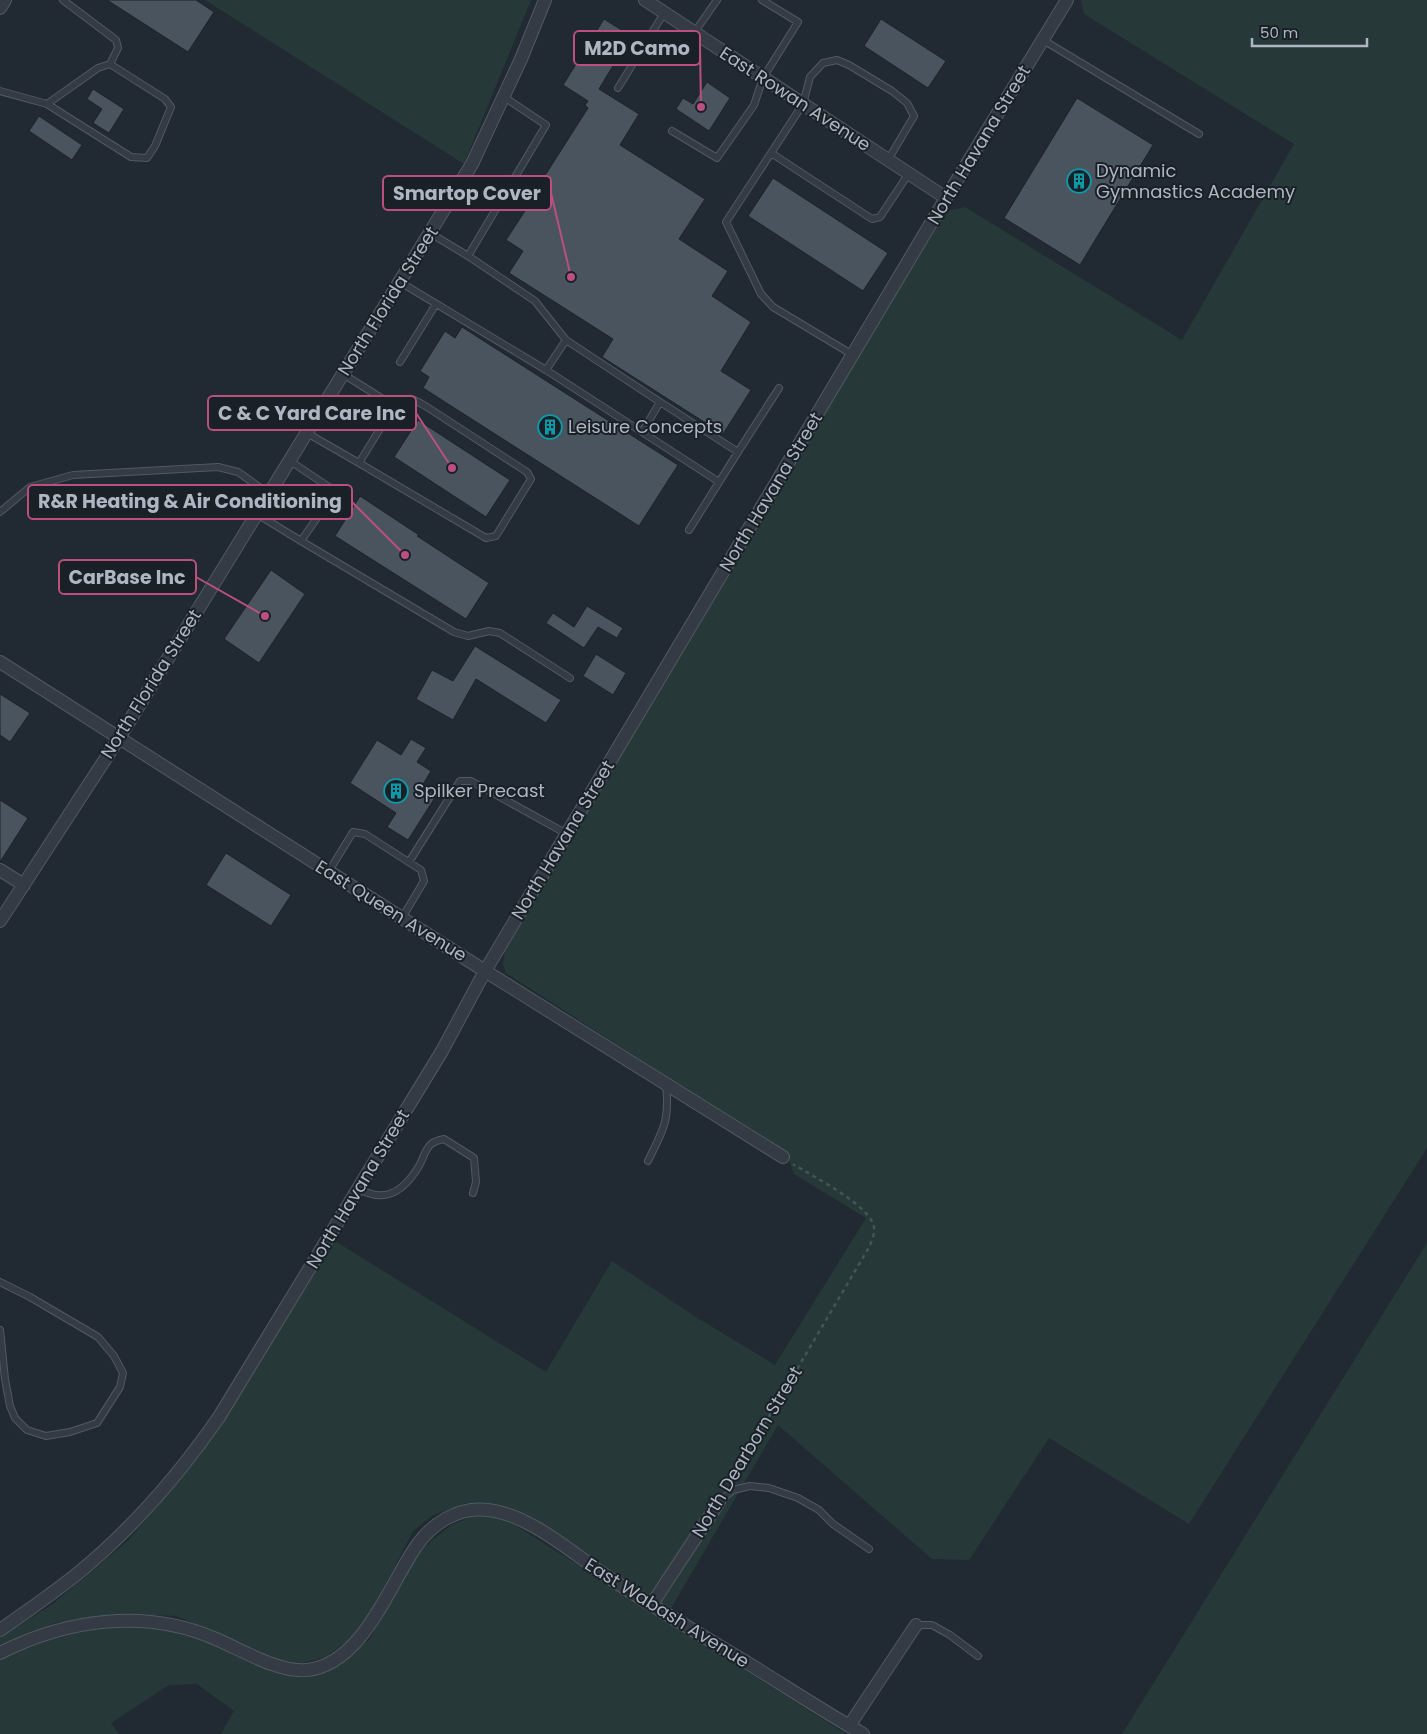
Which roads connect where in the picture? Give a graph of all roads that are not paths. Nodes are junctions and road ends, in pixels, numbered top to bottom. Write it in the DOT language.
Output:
graph roads {
  1 [pos="5,0"];
  2 [pos="65,0"];
  3 [pos="545,0"];
  4 [pos="644,0"];
  5 [pos="717,0"];
  6 [pos="762,0"];
  7 [pos="1067,0"];
  8 [pos="0,8"];
  9 [pos="664,13"];
  10 [pos="694,33"];
  11 [pos="1043,40"];
  12 [pos="110,64"];
  13 [pos="763,78"];
  14 [pos="618,88"];
  15 [pos="0,91"];
  16 [pos="504,97"];
  17 [pos="47,104"];
  18 [pos="803,104"];
  19 [pos="672,131"];
  20 [pos="1199,134"];
  21 [pos="771,153"];
  22 [pos="888,160"];
  23 [pos="908,174"];
  24 [pos="946,198"];
  25 [pos="430,233"];
  26 [pos="468,256"];
  27 [pos="400,282"];
  28 [pos="436,304"];
  29 [pos="566,340"];
  30 [pos="853,355"];
  31 [pos="400,362"];
  32 [pos="546,370"];
  33 [pos="343,374"];
  34 [pos="779,388"];
  35 [pos="660,402"];
  36 [pos="394,406"];
  37 [pos="642,432"];
  38 [pos="307,433"];
  39 [pos="738,452"];
  40 [pos="290,460"];
  41 [pos="358,463"];
  42 [pos="719,482"];
  43 [pos="270,494"];
  44 [pos="0,512"];
  45 [pos="257,514"];
  46 [pos="689,530"];
  47 [pos="301,541"];
  48 [pos="0,662"];
  49 [pos="570,678"];
  50 [pos="119,738"];
  51 [pos="566,834"];
  52 [pos="409,862"];
  53 [pos="0,870"];
  54 [pos="328,871"];
  55 [pos="24,885"];
  56 [pos="402,918"];
  57 [pos="0,921"];
  58 [pos="484,970"];
  59 [pos="666,1085"];
  60 [pos="783,1157"];
  61 [pos="648,1162"];
  62 [pos="358,1189"];
  63 [pos="473,1193"];
  64 [pos="0,1282"];
  65 [pos="0,1330"];
  66 [pos="719,1502"];
  67 [pos="869,1549"];
  68 [pos="652,1604"];
  69 [pos="916,1625"];
  70 [pos="0,1630"];
  71 [pos="0,1653"];
  72 [pos="978,1656"];
  73 [pos="850,1726"];
  74 [pos="863,1734"];
  1 -- 8 [label="street"];
  2 -- 12 [label="lane"];
  3 -- 16 [label="street, North Florida Street"];
  4 -- 9 [label="street, East Rowan Avenue"];
  5 -- 10 [label="lane"];
  6 -- 13 [label="lane"];
  7 -- 11 [label="street, North Havana Street"];
  9 -- 10 [label="street, East Rowan Avenue"];
  9 -- 14 [label="lane"];
  10 -- 13 [label="street, East Rowan Avenue"];
  11 -- 20 [label="lane"];
  11 -- 24 [label="street, North Havana Street"];
  12 -- 17 [label="lane"];
  12 -- 17 [label="lane"];
  13 -- 18 [label="street, East Rowan Avenue"];
  13 -- 19 [label="lane"];
  15 -- 17 [label="lane"];
  16 -- 25 [label="street, North Florida Street"];
  16 -- 26 [label="lane"];
  18 -- 21 [label="lane"];
  18 -- 22 [label="street, East Rowan Avenue"];
  18 -- 22 [label="lane"];
  21 -- 23 [label="lane"];
  21 -- 30 [label="lane"];
  22 -- 23 [label="street, East Rowan Avenue"];
  23 -- 24 [label="street, East Rowan Avenue"];
  24 -- 30 [label="street, North Havana Street"];
  25 -- 26 [label="lane"];
  25 -- 27 [label="street, North Florida Street"];
  26 -- 29 [label="lane"];
  27 -- 28 [label="lane"];
  27 -- 33 [label="street, North Florida Street"];
  28 -- 31 [label="lane"];
  28 -- 32 [label="lane"];
  29 -- 32 [label="lane"];
  29 -- 35 [label="lane"];
  30 -- 51 [label="street, North Havana Street"];
  32 -- 37 [label="lane"];
  33 -- 36 [label="lane"];
  33 -- 38 [label="street, North Florida Street"];
  34 -- 39 [label="lane"];
  35 -- 37 [label="lane"];
  35 -- 39 [label="lane"];
  36 -- 41 [label="lane"];
  36 -- 41 [label="lane"];
  37 -- 42 [label="lane"];
  38 -- 40 [label="street, North Florida Street"];
  38 -- 41 [label="lane"];
  39 -- 42 [label="lane"];
  40 -- 43 [label="street, North Florida Street"];
  40 -- 47 [label="lane"];
  42 -- 46 [label="lane"];
  43 -- 44 [label="lane"];
  43 -- 45 [label="street, North Florida Street"];
  45 -- 47 [label="lane"];
  45 -- 50 [label="street, North Florida Street"];
  47 -- 49 [label="lane"];
  48 -- 50 [label="street, East Queen Avenue"];
  50 -- 54 [label="street, East Queen Avenue"];
  50 -- 55 [label="street, North Florida Street"];
  51 -- 52 [label="lane"];
  51 -- 58 [label="street, North Havana Street"];
  52 -- 54 [label="lane"];
  52 -- 56 [label="lane"];
  53 -- 55 [label="street"];
  54 -- 56 [label="street, East Queen Avenue"];
  55 -- 57 [label="street, North Florida Street"];
  56 -- 58 [label="street, East Queen Avenue"];
  58 -- 59 [label="street, East Queen Avenue"];
  58 -- 62 [label="street, North Havana Street"];
  59 -- 60 [label="street, East Queen Avenue"];
  59 -- 61 [label="lane"];
  62 -- 63 [label="lane"];
  62 -- 70 [label="street, North Havana Street"];
  64 -- 65 [label="lane"];
  66 -- 67 [label="lane"];
  66 -- 68 [label="street, North Dearborn Street"];
  68 -- 71 [label="street, East Wabash Avenue"];
  68 -- 73 [label="street, East Wabash Avenue"];
  69 -- 72 [label="lane"];
  69 -- 73 [label="street"];
  73 -- 74 [label="street, East Wabash Avenue"];
}
